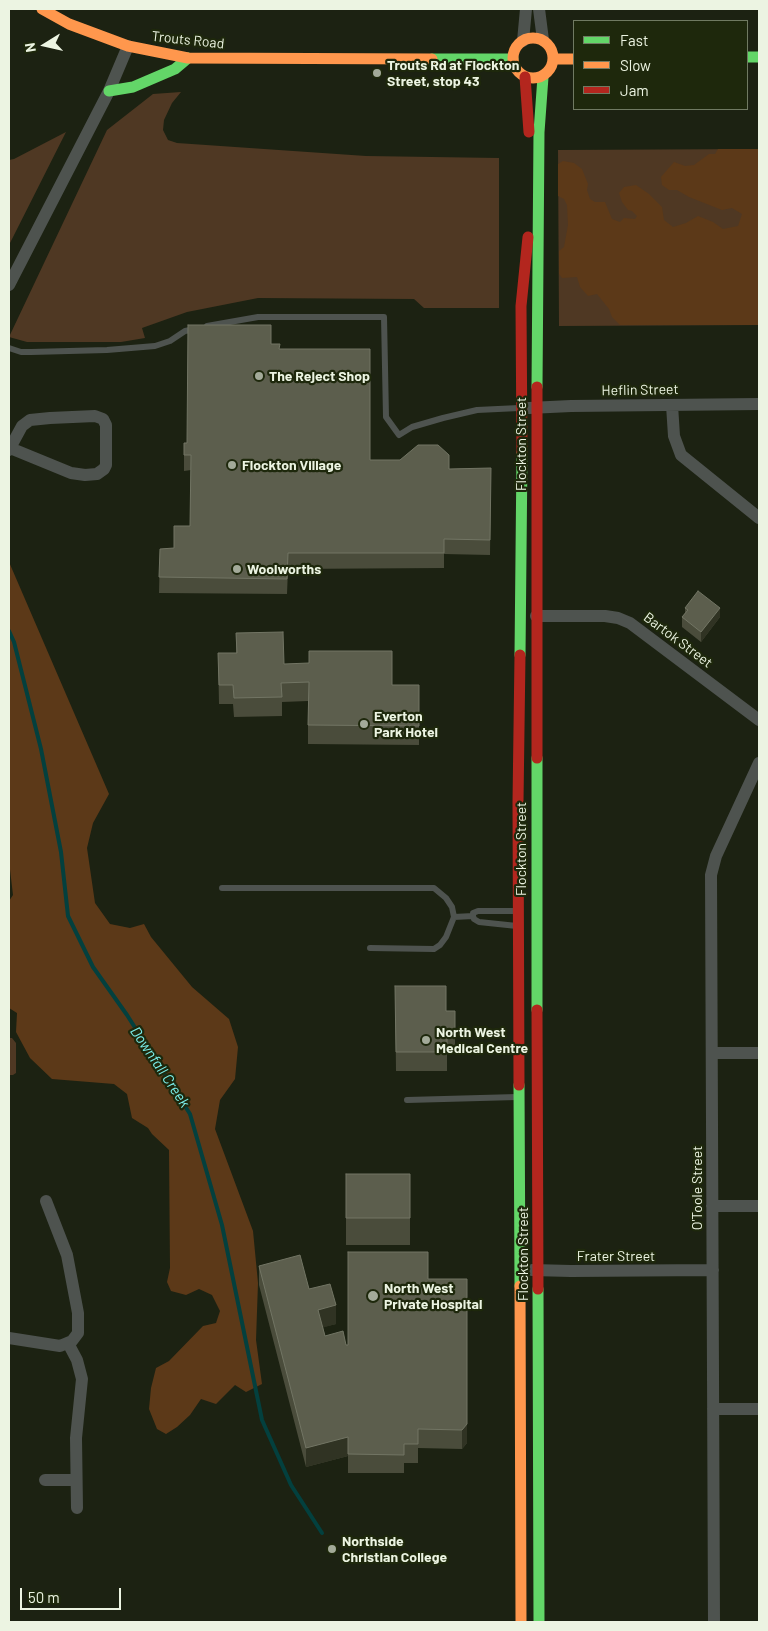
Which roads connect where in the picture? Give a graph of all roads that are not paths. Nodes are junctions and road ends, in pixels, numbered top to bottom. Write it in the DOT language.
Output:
graph roads {
  1 [pos="42,9"];
  2 [pos="526,9"];
  3 [pos="539,9"];
  4 [pos="542,40"];
  5 [pos="523,41"];
  6 [pos="128,46"];
  7 [pos="188,58"];
  8 [pos="573,58"];
  9 [pos="513,59"];
  10 [pos="554,59"];
  11 [pos="525,77"];
  12 [pos="543,77"];
  13 [pos="110,91"];
  14 [pos="9,284"];
  15 [pos="9,348"];
  16 [pos="759,404"];
  17 [pos="672,405"];
  18 [pos="537,407"];
  19 [pos="522,408"];
  20 [pos="9,449"];
  21 [pos="759,518"];
  22 [pos="536,616"];
  23 [pos="759,720"];
  24 [pos="759,763"];
  25 [pos="222,888"];
  26 [pos="518,910"];
  27 [pos="473,916"];
  28 [pos="454,917"];
  29 [pos="518,926"];
  30 [pos="370,948"];
  31 [pos="712,1053"];
  32 [pos="759,1053"];
  33 [pos="518,1097"];
  34 [pos="407,1100"];
  35 [pos="46,1201"];
  36 [pos="712,1206"];
  37 [pos="759,1206"];
  38 [pos="520,1270"];
  39 [pos="538,1270"];
  40 [pos="713,1270"];
  41 [pos="9,1338"];
  42 [pos="68,1343"];
  43 [pos="713,1409"];
  44 [pos="759,1409"];
  45 [pos="45,1480"];
  46 [pos="76,1480"];
  47 [pos="76,1508"];
  48 [pos="521,1622"];
  49 [pos="539,1622"];
  50 [pos="714,1622"];
  1 -- 6 [label="street, Trouts Road"];
  2 -- 5 [label="street"];
  3 -- 4 [label="street"];
  4 -- 5 [label="street"];
  4 -- 10 [label="street"];
  5 -- 9 [label="street"];
  6 -- 7 [label="street, Trouts Road"];
  6 -- 13 [label="street"];
  7 -- 9 [label="street, Trouts Road"];
  7 -- 13 [label="street"];
  8 -- 10 [label="street"];
  9 -- 11 [label="street"];
  10 -- 12 [label="street"];
  11 -- 12 [label="street"];
  11 -- 19 [label="street, Flockton Street"];
  12 -- 18 [label="street, Flockton Street"];
  13 -- 14 [label="street"];
  15 -- 19 [label="lane"];
  16 -- 17 [label="street, Heflin Street"];
  17 -- 18 [label="street, Heflin Street"];
  17 -- 21 [label="street"];
  18 -- 19 [label="street, Heflin Street"];
  18 -- 22 [label="street, Flockton Street"];
  19 -- 26 [label="street, Flockton Street"];
  20 -- 20 [label="street"];
  22 -- 23 [label="street, Bartok Street"];
  22 -- 39 [label="street, Flockton Street"];
  24 -- 31 [label="street, O'Toole Street"];
  25 -- 28 [label="lane"];
  26 -- 27 [label="lane"];
  26 -- 29 [label="street, Flockton Street"];
  27 -- 28 [label="lane"];
  27 -- 29 [label="lane"];
  28 -- 30 [label="lane"];
  29 -- 33 [label="street, Flockton Street"];
  31 -- 32 [label="street"];
  31 -- 36 [label="street, O'Toole Street"];
  33 -- 34 [label="lane"];
  33 -- 38 [label="street, Flockton Street"];
  35 -- 42 [label="street"];
  36 -- 37 [label="street"];
  36 -- 40 [label="street, O'Toole Street"];
  38 -- 39 [label="street, Frater Street"];
  38 -- 48 [label="street, Flockton Street"];
  39 -- 40 [label="street, Frater Street"];
  39 -- 49 [label="street, Flockton Street"];
  40 -- 43 [label="street, O'Toole Street"];
  41 -- 42 [label="street"];
  42 -- 46 [label="street"];
  43 -- 44 [label="street"];
  43 -- 50 [label="street, O'Toole Street"];
  45 -- 46 [label="street"];
  46 -- 47 [label="street"];
}
